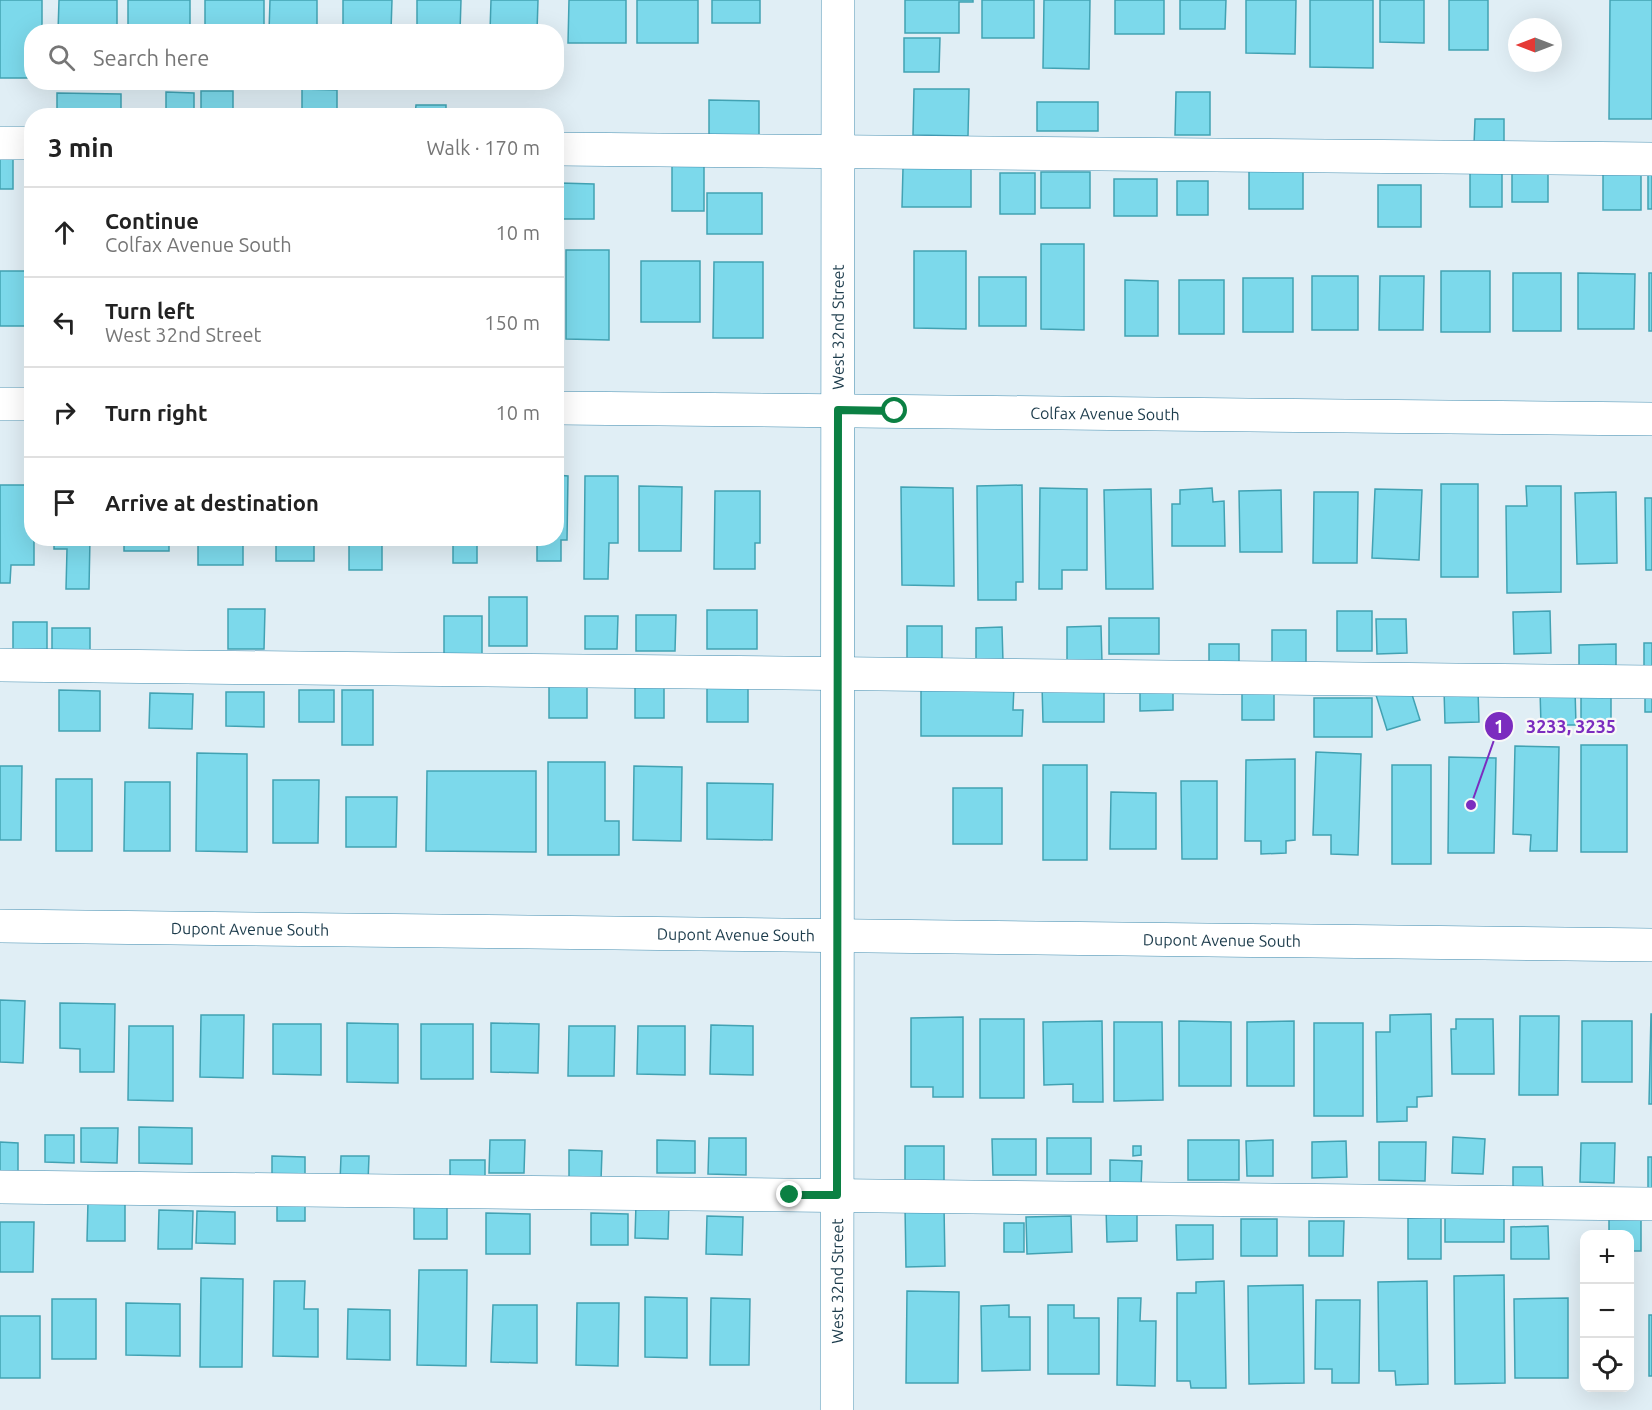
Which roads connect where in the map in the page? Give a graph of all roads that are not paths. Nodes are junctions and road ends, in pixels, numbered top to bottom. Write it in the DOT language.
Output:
graph roads {
  1 [pos="838,0"];
  2 [pos="0,143"];
  3 [pos="24,143"];
  4 [pos="564,149"];
  5 [pos="838,152"];
  6 [pos="1652,159"];
  7 [pos="0,404"];
  8 [pos="24,404"];
  9 [pos="564,408"];
  10 [pos="838,410"];
  11 [pos="1652,419"];
  12 [pos="0,665"];
  13 [pos="838,674"];
  14 [pos="1652,682"];
  15 [pos="0,926"];
  16 [pos="837,936"];
  17 [pos="1652,945"];
  18 [pos="0,1187"];
  19 [pos="837,1195"];
  20 [pos="1652,1204"];
  21 [pos="837,1410"];
  1 -- 5 [label="street, West 32nd Street"];
  2 -- 3 [label="street"];
  4 -- 5 [label="street"];
  5 -- 6 [label="street"];
  5 -- 10 [label="street, West 32nd Street"];
  7 -- 8 [label="street"];
  9 -- 10 [label="street, Colfax Avenue South"];
  10 -- 11 [label="street, Colfax Avenue South"];
  10 -- 13 [label="street, West 32nd Street"];
  12 -- 13 [label="street"];
  13 -- 14 [label="street"];
  13 -- 16 [label="street, West 32nd Street"];
  15 -- 16 [label="street, Dupont Avenue South"];
  16 -- 17 [label="street, Dupont Avenue South"];
  16 -- 19 [label="street, West 32nd Street"];
  18 -- 19 [label="street"];
  19 -- 20 [label="street"];
  19 -- 21 [label="street, West 32nd Street"];
}
